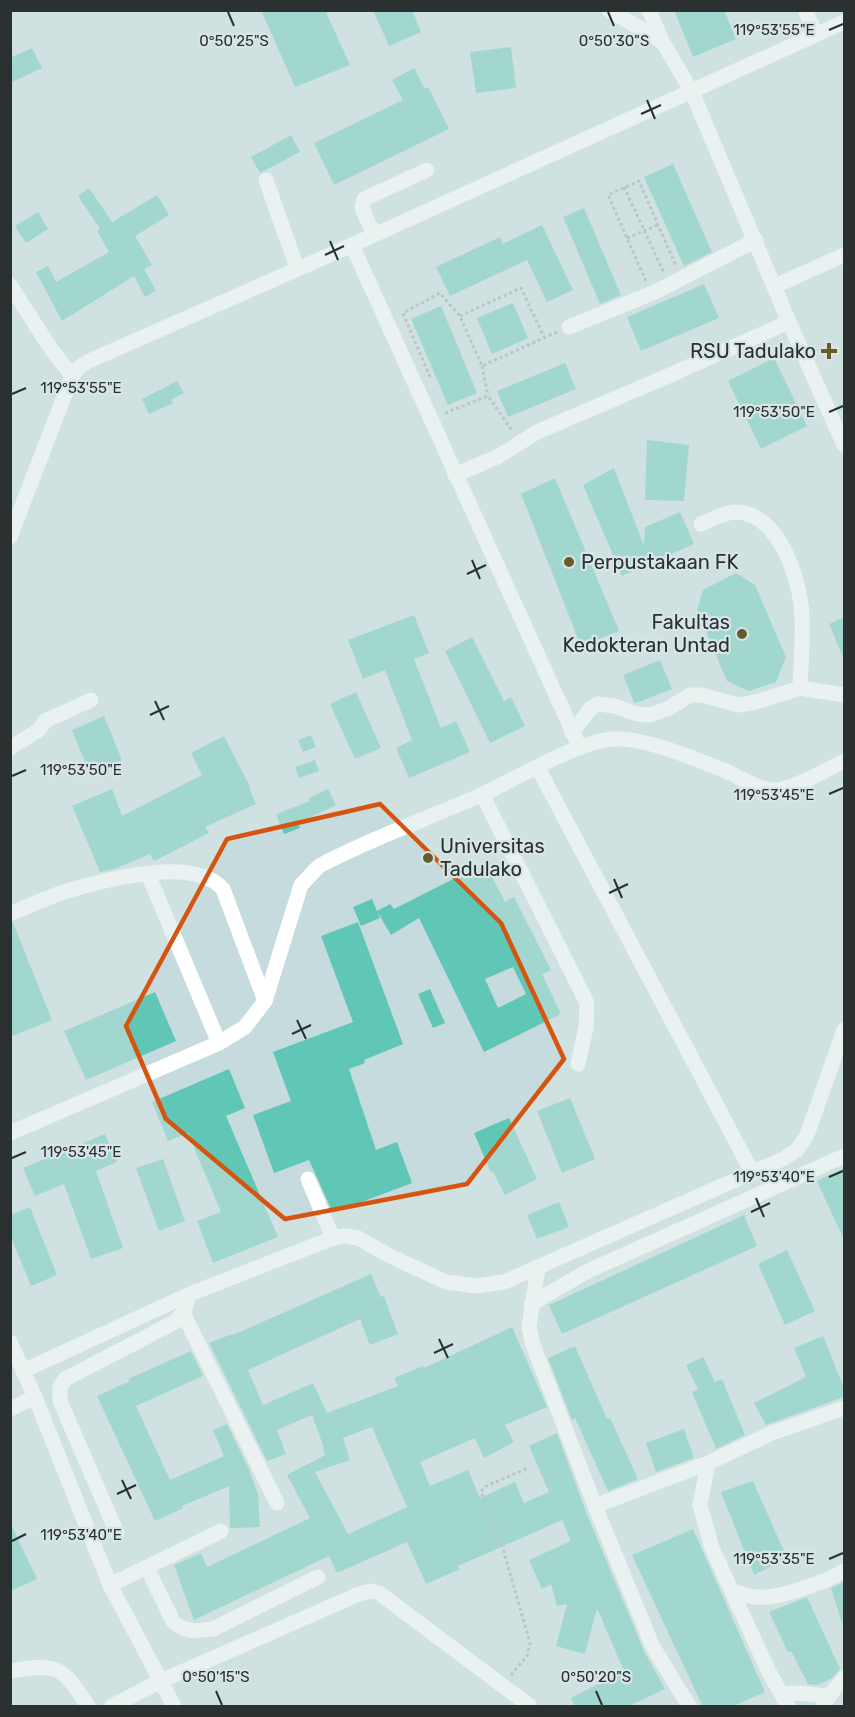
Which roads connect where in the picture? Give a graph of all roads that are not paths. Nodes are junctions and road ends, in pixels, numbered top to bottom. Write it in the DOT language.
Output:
graph roads {
  1 [pos="609,10"];
  2 [pos="649,10"];
  3 [pos="805,10"];
  4 [pos="844,22"];
  5 [pos="816,34"];
  6 [pos="662,41"];
  7 [pos="692,92"];
  8 [pos="427,170"];
  9 [pos="266,180"];
  10 [pos="374,235"];
  11 [pos="756,240"];
  12 [pos="352,246"];
  13 [pos="844,255"];
  14 [pos="297,268"];
  15 [pos="10,285"];
  16 [pos="775,286"];
  17 [pos="789,322"];
  18 [pos="569,327"];
  19 [pos="72,376"];
  20 [pos="844,445"];
  21 [pos="455,475"];
  22 [pos="701,524"];
  23 [pos="10,537"];
  24 [pos="800,688"];
  25 [pos="844,695"];
  26 [pos="91,700"];
  27 [pos="572,733"];
  28 [pos="10,748"];
  29 [pos="580,748"];
  30 [pos="844,761"];
  31 [pos="538,768"];
  32 [pos="482,794"];
  33 [pos="148,874"];
  34 [pos="10,914"];
  35 [pos="265,1001"];
  36 [pos="844,1030"];
  37 [pos="219,1043"];
  38 [pos="839,1058"];
  39 [pos="579,1064"];
  40 [pos="10,1133"];
  41 [pos="844,1156"];
  42 [pos="752,1172"];
  43 [pos="308,1179"];
  44 [pos="333,1238"];
  45 [pos="538,1268"];
  46 [pos="190,1294"];
  47 [pos="531,1305"];
  48 [pos="183,1313"];
  49 [pos="11,1346"];
  50 [pos="23,1371"];
  51 [pos="35,1397"];
  52 [pos="844,1408"];
  53 [pos="10,1409"];
  54 [pos="708,1463"];
  55 [pos="277,1503"];
  56 [pos="595,1506"];
  57 [pos="221,1531"];
  58 [pos="117,1533"];
  59 [pos="147,1568"];
  60 [pos="844,1571"];
  61 [pos="318,1577"];
  62 [pos="110,1586"];
  63 [pos="732,1591"];
  64 [pos="10,1671"];
  65 [pos="844,1678"];
  66 [pos="161,1680"];
  67 [pos="785,1700"];
  68 [pos="826,1701"];
  69 [pos="88,1707"];
  70 [pos="112,1707"];
  71 [pos="174,1707"];
  72 [pos="530,1707"];
  73 [pos="689,1707"];
  1 -- 6 [label="lane"];
  2 -- 6 [label="lane"];
  3 -- 5 [label="lane"];
  4 -- 5 [label="lane"];
  5 -- 7 [label="lane"];
  6 -- 7 [label="lane"];
  7 -- 10 [label="lane"];
  7 -- 11 [label="lane"];
  8 -- 10 [label="lane"];
  9 -- 14 [label="lane"];
  10 -- 12 [label="lane"];
  11 -- 16 [label="lane"];
  11 -- 18 [label="lane"];
  12 -- 14 [label="lane"];
  12 -- 21 [label="lane"];
  13 -- 16 [label="lane"];
  14 -- 19 [label="lane"];
  15 -- 19 [label="lane"];
  16 -- 17 [label="lane"];
  17 -- 20 [label="lane"];
  17 -- 21 [label="lane"];
  19 -- 23 [label="lane"];
  21 -- 27 [label="lane"];
  22 -- 24 [label="lane"];
  24 -- 25 [label="lane"];
  24 -- 27 [label="lane"];
  26 -- 28 [label="lane"];
  27 -- 29 [label="lane"];
  29 -- 30 [label="lane"];
  29 -- 31 [label="lane"];
  31 -- 32 [label="lane"];
  31 -- 42 [label="lane"];
  32 -- 35 [label="lane"];
  32 -- 39 [label="lane"];
  33 -- 34 [label="lane"];
  33 -- 35 [label="lane"];
  33 -- 37 [label="lane"];
  35 -- 37 [label="lane"];
  36 -- 38 [label="lane"];
  37 -- 40 [label="lane"];
  38 -- 42 [label="lane"];
  41 -- 47 [label="lane"];
  42 -- 45 [label="lane"];
  43 -- 44 [label="lane"];
  44 -- 45 [label="lane"];
  44 -- 46 [label="lane"];
  45 -- 47 [label="lane"];
  46 -- 48 [label="lane"];
  46 -- 50 [label="lane"];
  47 -- 56 [label="lane"];
  48 -- 55 [label="lane"];
  48 -- 58 [label="lane"];
  49 -- 50 [label="lane"];
  50 -- 51 [label="lane"];
  51 -- 53 [label="lane"];
  51 -- 62 [label="lane"];
  52 -- 54 [label="lane"];
  54 -- 56 [label="lane"];
  54 -- 63 [label="lane"];
  56 -- 73 [label="lane"];
  57 -- 59 [label="lane"];
  59 -- 61 [label="lane"];
  59 -- 62 [label="lane"];
  60 -- 63 [label="lane"];
  62 -- 66 [label="lane"];
  63 -- 67 [label="lane"];
  64 -- 69 [label="lane"];
  65 -- 68 [label="lane"];
  66 -- 70 [label="lane"];
  66 -- 71 [label="lane"];
  66 -- 72 [label="lane"];
  67 -- 68 [label="lane"];
}
